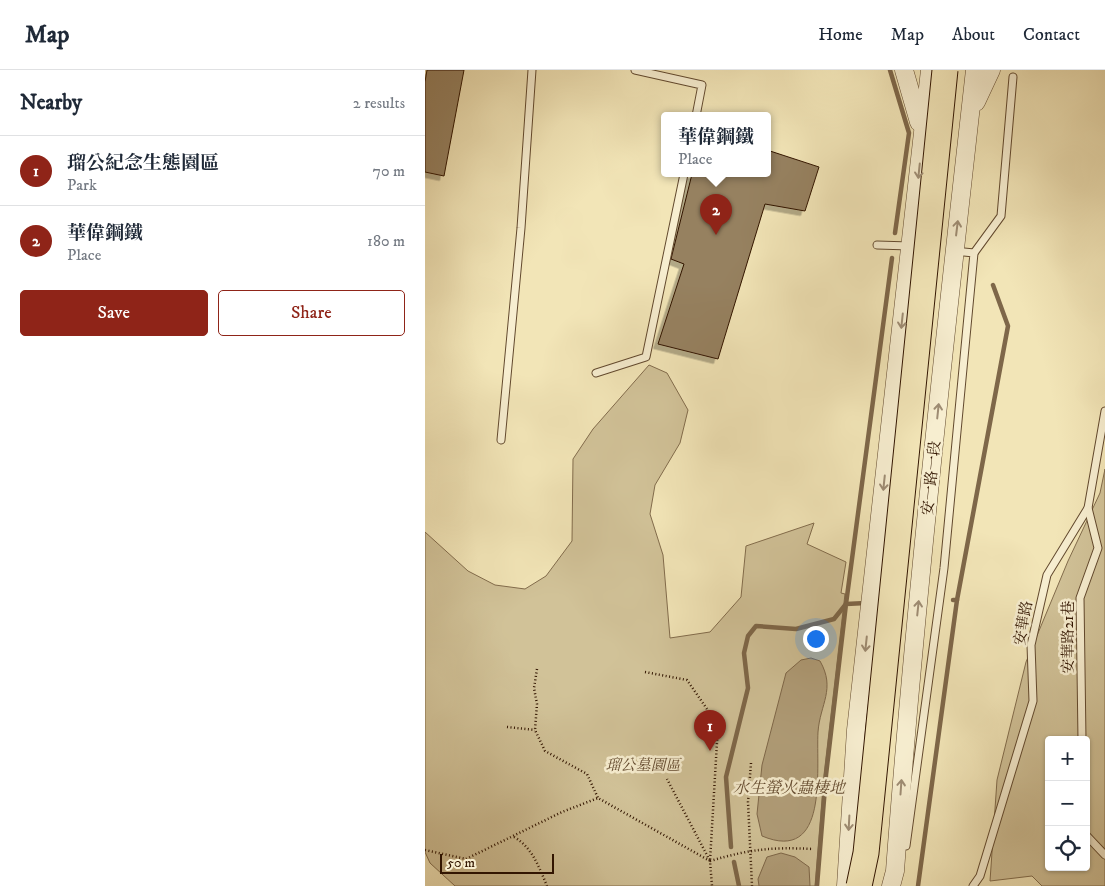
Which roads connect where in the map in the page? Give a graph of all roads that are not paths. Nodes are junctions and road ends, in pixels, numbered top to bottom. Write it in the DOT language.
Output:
graph roads {
  1 [pos="532,70"];
  2 [pos="635,70"];
  3 [pos="904,70"];
  4 [pos="930,70"];
  5 [pos="945,70"];
  6 [pos="961,70"];
  7 [pos="975,70"];
  8 [pos="991,70"];
  9 [pos="1013,77"];
  10 [pos="697,112"];
  11 [pos="969,118"];
  12 [pos="922,136"];
  13 [pos="683,177"];
  14 [pos="877,245"];
  15 [pos="911,246"];
  16 [pos="954,251"];
  17 [pos="975,253"];
  18 [pos="595,373"];
  19 [pos="1105,411"];
  20 [pos="501,440"];
  21 [pos="1088,508"];
  22 [pos="1082,736"];
  23 [pos="1090,840"];
  24 [pos="907,846"];
  25 [pos="1105,856"];
  26 [pos="846,886"];
  27 [pos="859,886"];
  28 [pos="877,886"];
  29 [pos="891,886"];
  30 [pos="973,886"];
  1 -- 20 [label="lane"];
  2 -- 10 [label="lane"];
  3 -- 12 [label="street"];
  4 -- 12 [label="street"];
  5 -- 27 [label="highway, bridge"];
  6 -- 28 [label="highway"];
  7 -- 11 [label="street, 安一路一段"];
  8 -- 11 [label="street"];
  9 -- 17 [label="lane"];
  16 -- 11 [label="street, 安一路一段, one-way"];
  12 -- 15 [label="street, one-way"];
  13 -- 18 [label="lane"];
  14 -- 15 [label="lane"];
  15 -- 16 [label="street"];
  15 -- 26 [label="street, one-way"];
  16 -- 17 [label="lane"];
  29 -- 16 [label="street, 安一路一段, one-way"];
  17 -- 24 [label="lane"];
  19 -- 21 [label="lane, 安華路"];
  21 -- 22 [label="lane, 安華路21巷"];
  21 -- 30 [label="lane, 安華路"];
  23 -- 25 [label="lane"];
}
